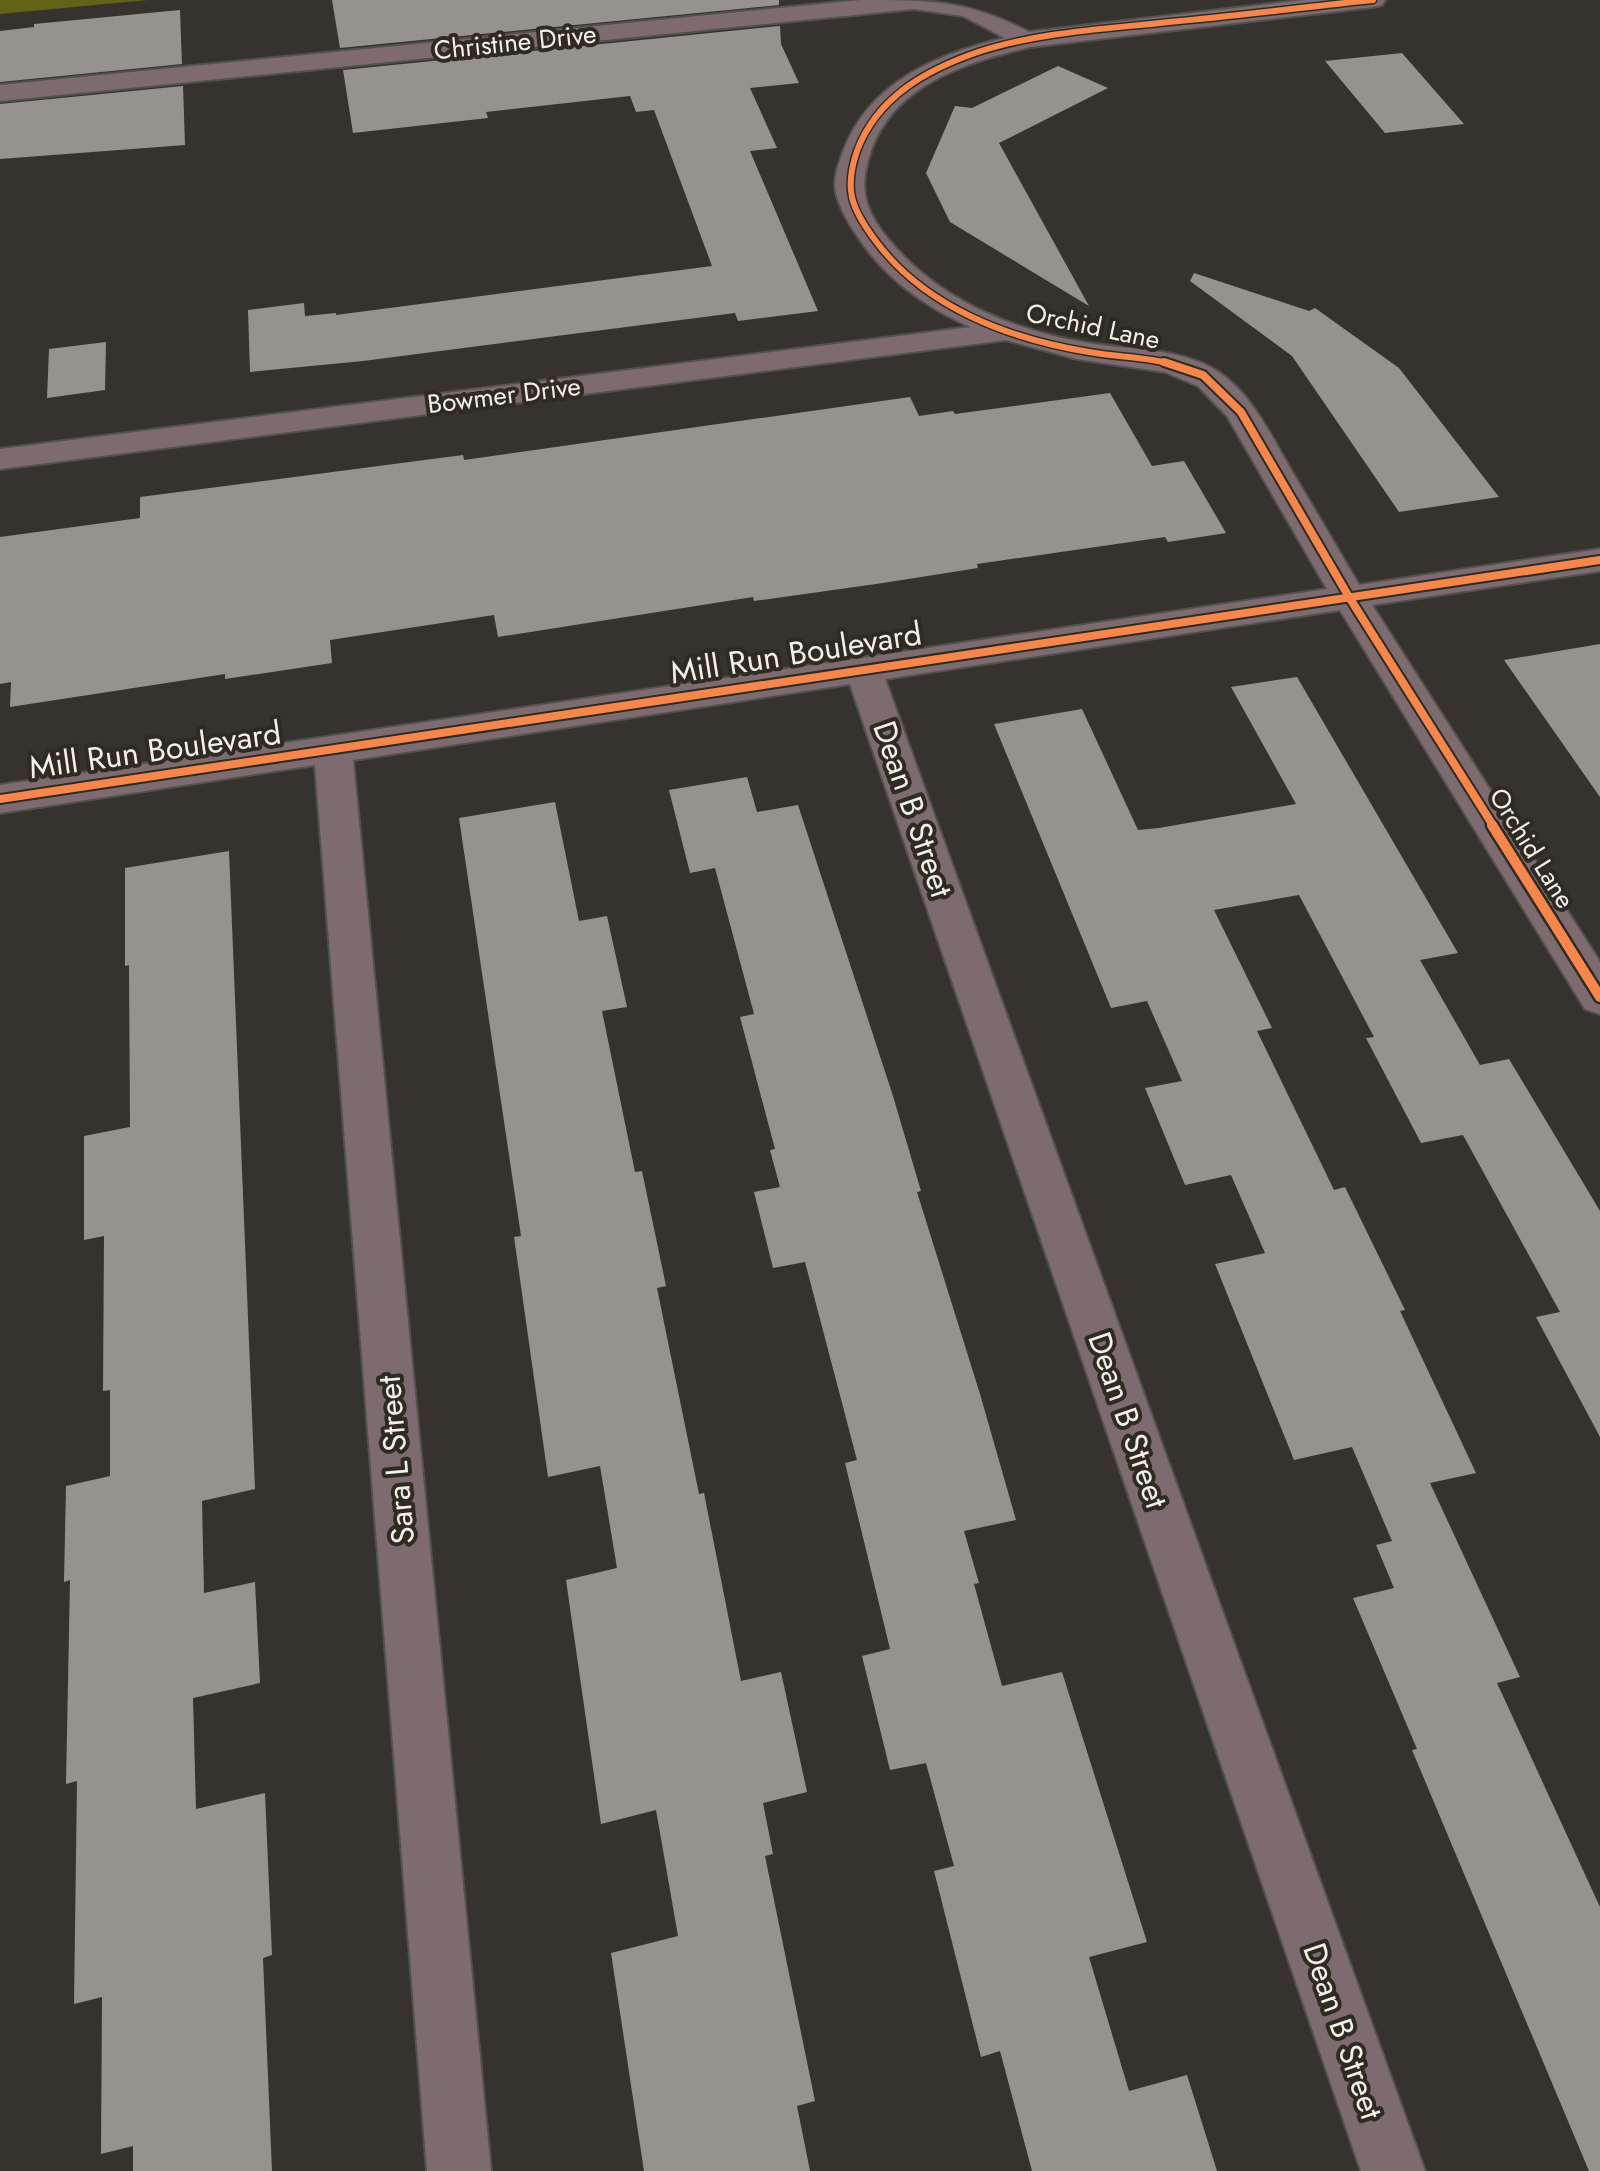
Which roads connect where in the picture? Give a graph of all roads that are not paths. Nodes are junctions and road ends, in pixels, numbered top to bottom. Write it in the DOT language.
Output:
graph roads {
  1 [pos="1373,0"];
  2 [pos="1023,39"];
  3 [pos="0,93"];
  4 [pos="1009,331"];
  5 [pos="0,459"];
  6 [pos="1600,560"];
  7 [pos="1349,597"];
  8 [pos="863,669"];
  9 [pos="333,750"];
  10 [pos="0,799"];
  11 [pos="1600,997"];
  12 [pos="459,2171"];
  13 [pos="1393,2171"];
  1 -- 2 [label="street, Orchid Lane"];
  2 -- 3 [label="street, Christine Drive"];
  2 -- 4 [label="street, Orchid Lane"];
  4 -- 5 [label="street, Bowmer Drive"];
  4 -- 7 [label="street, Orchid Lane"];
  6 -- 7 [label="street, Mill Run Boulevard"];
  7 -- 8 [label="street, Mill Run Boulevard"];
  7 -- 11 [label="street, Orchid Lane"];
  8 -- 9 [label="street, Mill Run Boulevard"];
  8 -- 13 [label="street, Dean B Street"];
  9 -- 10 [label="street, Mill Run Boulevard"];
  9 -- 12 [label="street, Sara L Street"];
}
